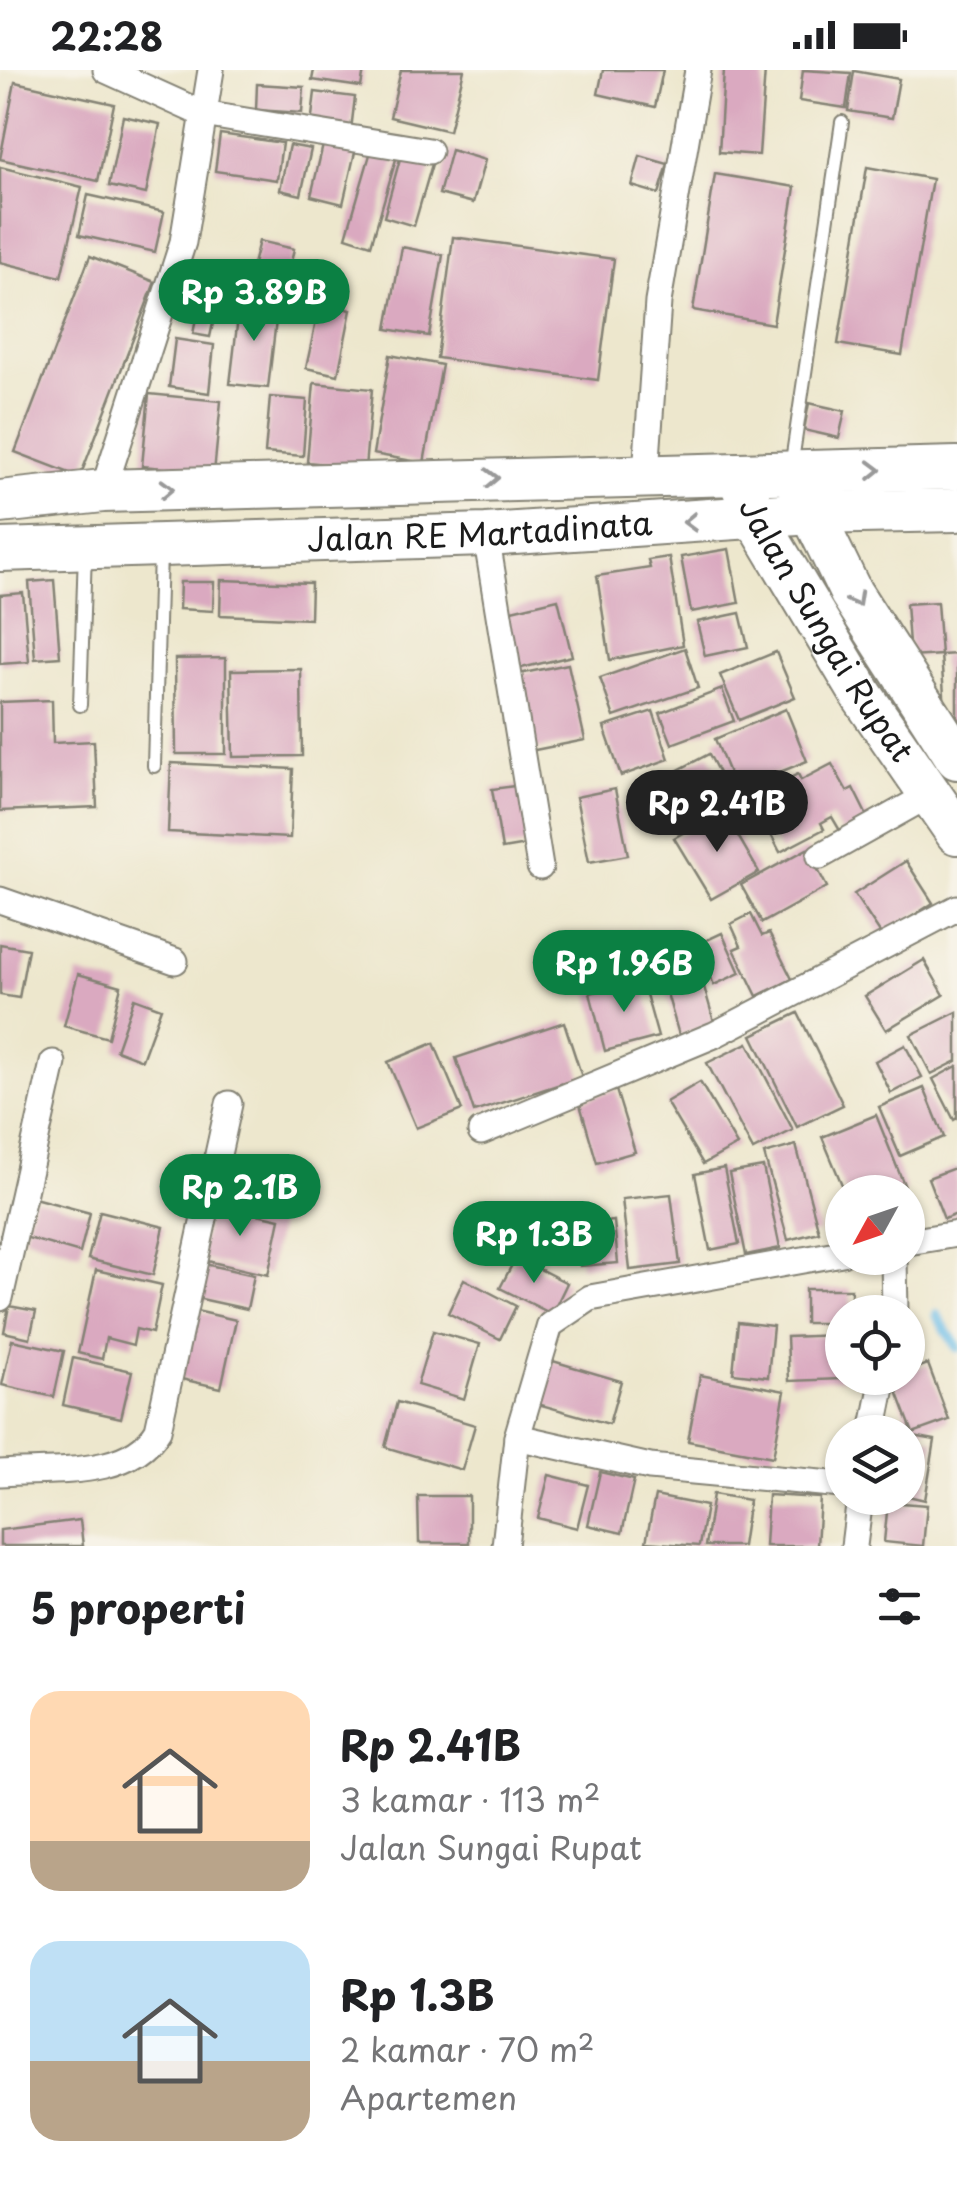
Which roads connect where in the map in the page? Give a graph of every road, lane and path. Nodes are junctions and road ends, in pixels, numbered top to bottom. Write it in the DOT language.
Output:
graph roads {
  1 [pos="106,70"];
  2 [pos="210,70"];
  3 [pos="698,70"];
  4 [pos="203,114"];
  5 [pos="842,122"];
  6 [pos="429,151"];
  7 [pos="957,468"];
  8 [pos="791,470"];
  9 [pos="646,473"];
  10 [pos="737,473"];
  11 [pos="103,491"];
  12 [pos="0,502"];
  13 [pos="957,510"];
  14 [pos="812,513"];
  15 [pos="757,520"];
  16 [pos="486,535"];
  17 [pos="86,544"];
  18 [pos="160,544"];
  19 [pos="0,550"];
  20 [pos="80,705"];
  21 [pos="957,758"];
  22 [pos="154,766"];
  23 [pos="929,795"];
  24 [pos="957,834"];
  25 [pos="820,856"];
  26 [pos="540,866"];
  27 [pos="0,900"];
  28 [pos="957,908"];
  29 [pos="175,962"];
  30 [pos="53,1064"];
  31 [pos="229,1104"];
  32 [pos="482,1132"];
  33 [pos="957,1234"];
  34 [pos="925,1239"];
  35 [pos="825,1256"];
  36 [pos="0,1298"];
  37 [pos="517,1436"];
  38 [pos="0,1474"];
  39 [pos="825,1483"];
  40 [pos="858,1515"];
  41 [pos="505,1546"];
  42 [pos="854,1546"];
  1 -- 4 [label="street"];
  2 -- 4 [label="street"];
  3 -- 9 [label="street"];
  4 -- 6 [label="street"];
  4 -- 11 [label="street"];
  5 -- 8 [label="lane"];
  8 -- 7 [label="main road, Jalan RE Martadinata, one-way"];
  8 -- 10 [label="main road, Jalan RE Martadinata"];
  8 -- 14 [label="main road, Jalan Sungai Rupat"];
  9 -- 10 [label="main road, Jalan RE Martadinata"];
  11 -- 9 [label="main road, Jalan RE Martadinata, one-way"];
  10 -- 15 [label="main road, Jalan Sungai Rupat"];
  11 -- 12 [label="main road, Jalan RE Martadinata"];
  13 -- 14 [label="main road, Jalan RE Martadinata"];
  14 -- 15 [label="main road, Jalan RE Martadinata"];
  14 -- 21 [label="main road, Jalan Sungai Rupat, one-way"];
  15 -- 16 [label="main road, Jalan RE Martadinata, one-way"];
  15 -- 23 [label="main road, Jalan Sungai Rupat"];
  16 -- 18 [label="main road, Jalan RE Martadinata"];
  16 -- 26 [label="street"];
  17 -- 18 [label="main road, Jalan RE Martadinata"];
  17 -- 19 [label="main road, Jalan RE Martadinata"];
  17 -- 20 [label="lane"];
  18 -- 22 [label="lane"];
  23 -- 24 [label="main road, Jalan Sungai Rupat"];
  23 -- 25 [label="street"];
  27 -- 29 [label="street"];
  28 -- 32 [label="street"];
  30 -- 36 [label="street"];
  31 -- 38 [label="street"];
  33 -- 34 [label="street"];
  35 -- 37 [label="street"];
  37 -- 39 [label="street"];
  37 -- 41 [label="street"];
  40 -- 42 [label="street"];
}
